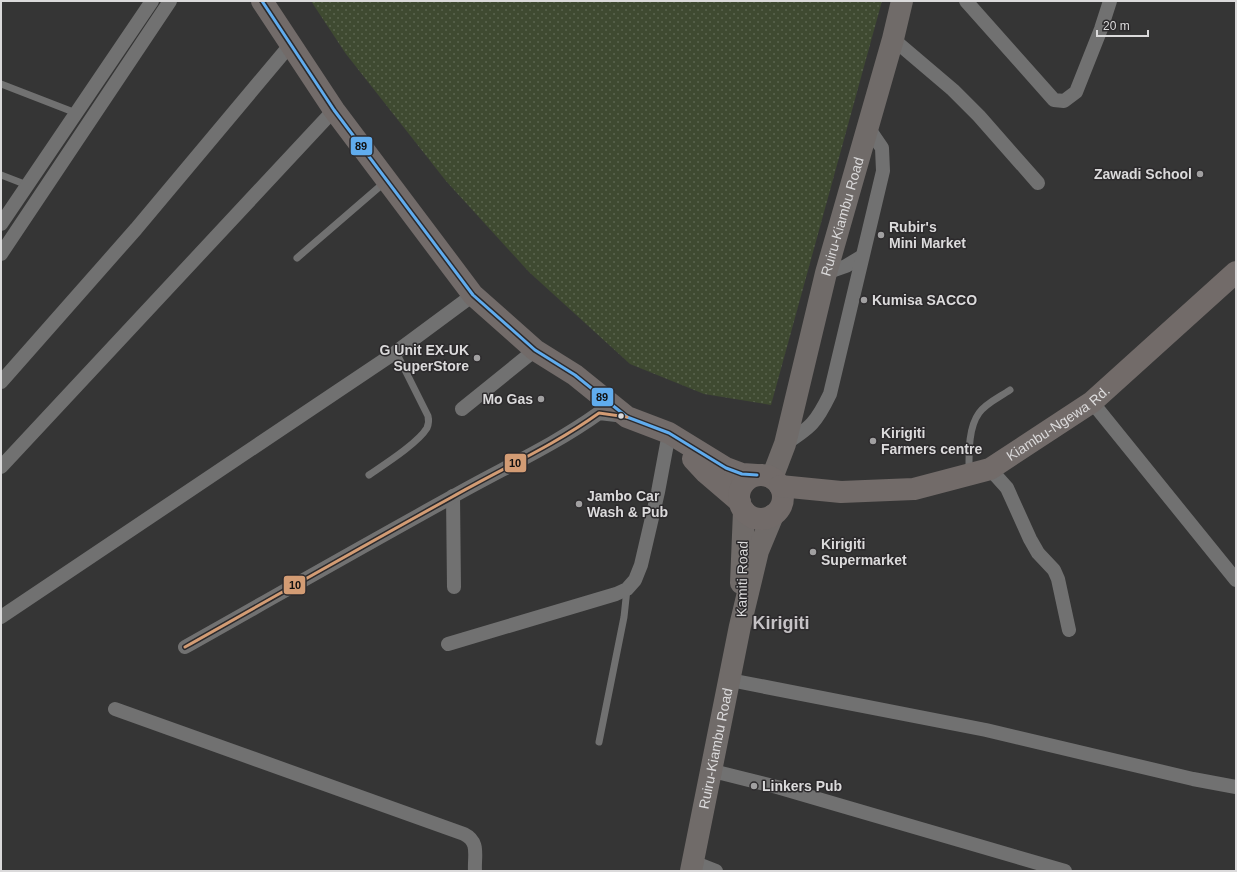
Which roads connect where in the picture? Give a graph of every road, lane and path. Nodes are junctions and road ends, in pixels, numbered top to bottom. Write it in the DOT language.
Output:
graph roads {
  1 [pos="152,1"];
  2 [pos="170,1"];
  3 [pos="262,1"];
  4 [pos="902,1"];
  5 [pos="966,1"];
  6 [pos="1110,1"];
  7 [pos="893,39"];
  8 [pos="291,44"];
  9 [pos="1,84"];
  10 [pos="334,110"];
  11 [pos="76,113"];
  12 [pos="867,126"];
  13 [pos="1,175"];
  14 [pos="387,181"];
  15 [pos="1038,183"];
  16 [pos="27,185"];
  17 [pos="1,224"];
  18 [pos="1,254"];
  19 [pos="861,257"];
  20 [pos="297,258"];
  21 [pos="1236,272"];
  22 [pos="826,273"];
  23 [pos="473,295"];
  24 [pos="535,350"];
  25 [pos="396,352"];
  26 [pos="1,382"];
  27 [pos="1010,390"];
  28 [pos="1092,402"];
  29 [pos="462,409"];
  30 [pos="628,417"];
  31 [pos="674,437"];
  32 [pos="787,439"];
  33 [pos="1,467"];
  34 [pos="990,469"];
  35 [pos="969,474"];
  36 [pos="369,475"];
  37 [pos="772,492"];
  38 [pos="453,496"];
  39 [pos="742,507"];
  40 [pos="1236,580"];
  41 [pos="454,587"];
  42 [pos="627,589"];
  43 [pos="1,618"];
  44 [pos="740,626"];
  45 [pos="1069,630"];
  46 [pos="448,644"];
  47 [pos="185,647"];
  48 [pos="730,680"];
  49 [pos="115,709"];
  50 [pos="599,742"];
  51 [pos="713,771"];
  52 [pos="1236,787"];
  53 [pos="692,866"];
  54 [pos="475,871"];
  55 [pos="716,871"];
  56 [pos="1065,871"];
  1 -- 11 [label="street"];
  2 -- 18 [label="street"];
  3 -- 8 [label="highway"];
  4 -- 7 [label="main road, Ruiru-Kiambu Road"];
  5 -- 6 [label="street"];
  7 -- 12 [label="main road, Ruiru-Kiambu Road"];
  7 -- 15 [label="street"];
  8 -- 10 [label="highway"];
  8 -- 26 [label="street"];
  9 -- 11 [label="lane"];
  10 -- 14 [label="highway"];
  10 -- 33 [label="street"];
  11 -- 16 [label="street"];
  12 -- 19 [label="street"];
  12 -- 22 [label="main road, Ruiru-Kiambu Road"];
  13 -- 16 [label="lane"];
  14 -- 20 [label="lane"];
  14 -- 23 [label="highway"];
  16 -- 17 [label="street"];
  19 -- 22 [label="street"];
  19 -- 32 [label="street"];
  21 -- 28 [label="highway, Kiambu-Ngewa Rd."];
  22 -- 32 [label="main road, Ruiru-Kiambu Road"];
  23 -- 24 [label="highway"];
  23 -- 25 [label="street"];
  24 -- 29 [label="street"];
  24 -- 30 [label="highway"];
  25 -- 36 [label="lane"];
  25 -- 43 [label="street"];
  27 -- 35 [label="lane"];
  28 -- 34 [label="highway, Kiambu-Ngewa Rd."];
  28 -- 40 [label="street"];
  30 -- 31 [label="highway"];
  30 -- 38 [label="street"];
  31 -- 37 [label="highway"];
  31 -- 39 [label="highway"];
  31 -- 42 [label="street"];
  32 -- 37 [label="main road, Ruiru-Kiambu Road"];
  34 -- 35 [label="highway, Kiambu-Ngewa Rd."];
  34 -- 45 [label="street"];
  35 -- 37 [label="highway, Kiambu-Ngewa Rd."];
  37 -- 39 [label="highway"];
  37 -- 39 [label="highway"];
  37 -- 44 [label="main road, Kamiti Road"];
  38 -- 41 [label="street"];
  38 -- 47 [label="street"];
  39 -- 44 [label="main road, Kamiti Road"];
  42 -- 46 [label="street"];
  42 -- 50 [label="lane"];
  44 -- 48 [label="main road, Ruiru-Kiambu Road"];
  48 -- 51 [label="main road, Ruiru-Kiambu Road"];
  48 -- 52 [label="street"];
  49 -- 54 [label="street"];
  51 -- 53 [label="main road, Ruiru-Kiambu Road"];
  51 -- 56 [label="street"];
  53 -- 55 [label="street"];
}
